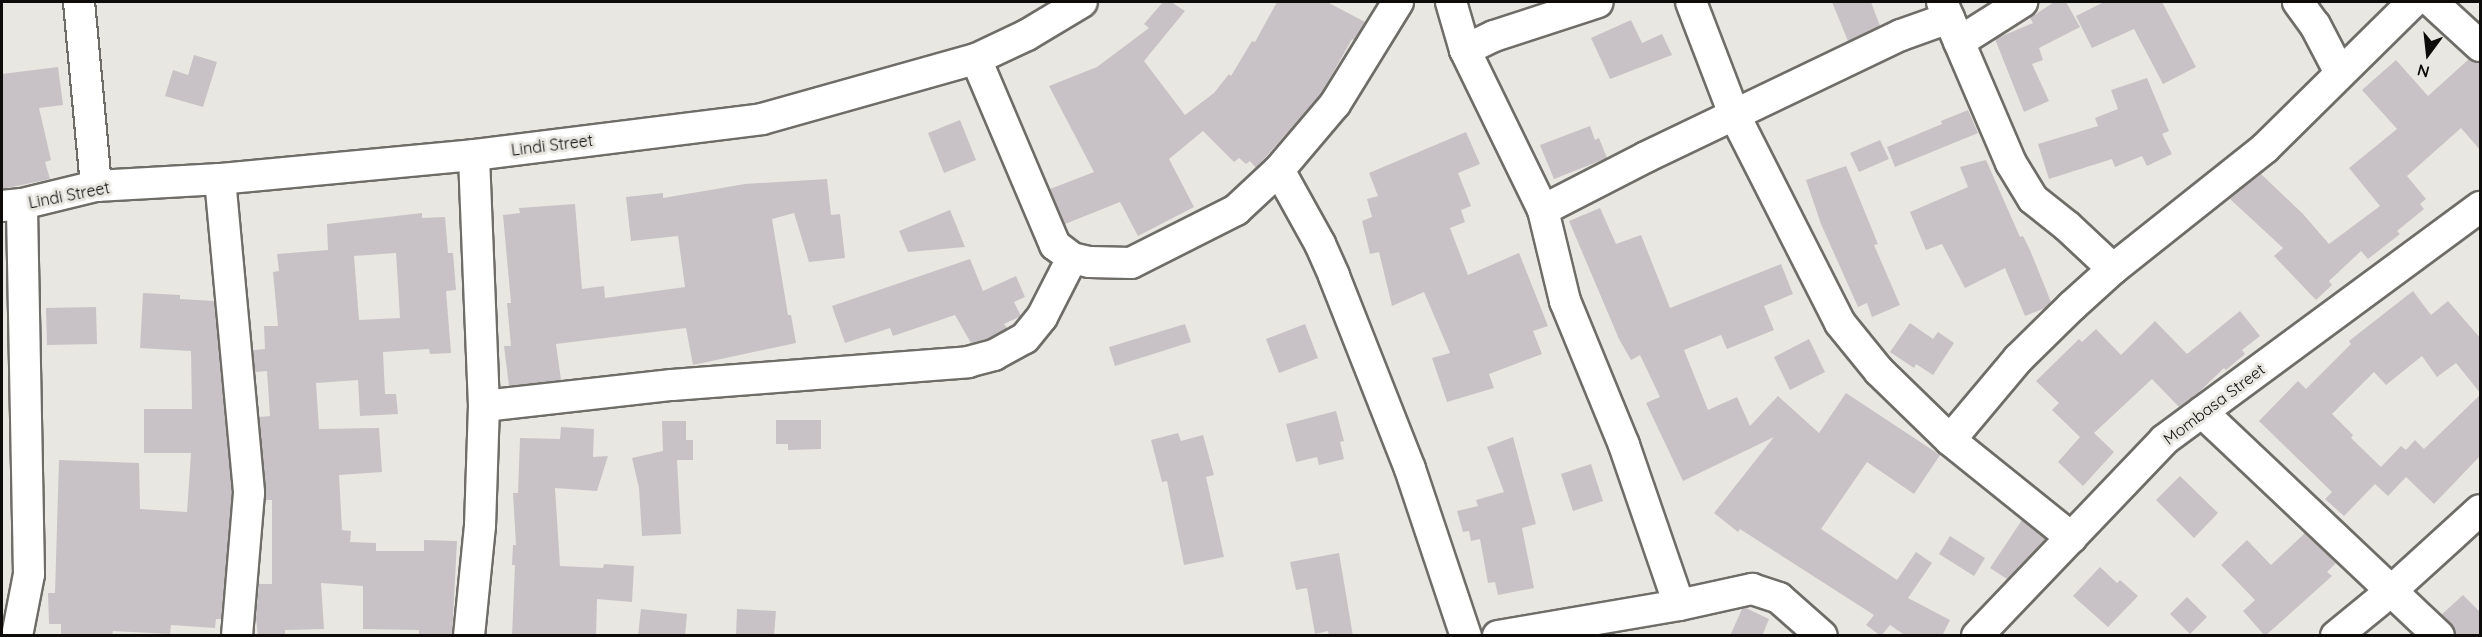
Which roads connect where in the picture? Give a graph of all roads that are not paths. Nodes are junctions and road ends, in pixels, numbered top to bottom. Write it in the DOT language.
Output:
graph roads {
  1 [pos="79,2"];
  2 [pos="1082,2"];
  3 [pos="1398,2"];
  4 [pos="1451,2"];
  5 [pos="1598,2"];
  6 [pos="1691,2"];
  7 [pos="2022,2"];
  8 [pos="2298,2"];
  9 [pos="2413,2"];
  10 [pos="2432,2"];
  11 [pos="1950,21"];
  12 [pos="2481,46"];
  13 [pos="1465,50"];
  14 [pos="976,59"];
  15 [pos="2340,73"];
  16 [pos="1734,114"];
  17 [pos="474,155"];
  18 [pos="1280,170"];
  19 [pos="220,179"];
  20 [pos="96,186"];
  21 [pos="12,205"];
  22 [pos="2481,207"];
  23 [pos="1543,210"];
  24 [pos="1072,258"];
  25 [pos="2113,269"];
  26 [pos="484,406"];
  27 [pos="2202,412"];
  28 [pos="1950,440"];
  29 [pos="2481,510"];
  30 [pos="2072,538"];
  31 [pos="2391,591"];
  32 [pos="1679,605"];
  33 [pos="17,636"];
  34 [pos="237,636"];
  35 [pos="469,636"];
  36 [pos="1466,636"];
  37 [pos="1498,636"];
  38 [pos="1822,636"];
  39 [pos="1977,636"];
  40 [pos="2336,636"];
  41 [pos="2439,636"];
  1 -- 20 [label="street"];
  2 -- 14 [label="street, Lindi Street"];
  3 -- 18 [label="street"];
  4 -- 13 [label="street"];
  5 -- 13 [label="street"];
  6 -- 16 [label="street"];
  7 -- 11 [label="street"];
  8 -- 15 [label="street"];
  9 -- 15 [label="street"];
  10 -- 12 [label="street"];
  11 -- 16 [label="street"];
  11 -- 25 [label="street"];
  13 -- 23 [label="street"];
  14 -- 17 [label="street, Lindi Street"];
  14 -- 24 [label="street"];
  15 -- 25 [label="street"];
  16 -- 23 [label="street"];
  16 -- 28 [label="street"];
  17 -- 19 [label="street, Lindi Street"];
  17 -- 26 [label="street"];
  18 -- 24 [label="street"];
  18 -- 36 [label="street"];
  19 -- 20 [label="street, Lindi Street"];
  19 -- 34 [label="street"];
  20 -- 21 [label="street, Lindi Street"];
  21 -- 33 [label="street"];
  22 -- 27 [label="street, Mombasa Street"];
  23 -- 32 [label="street"];
  24 -- 26 [label="street"];
  25 -- 28 [label="street"];
  26 -- 35 [label="street"];
  27 -- 30 [label="street, Mombasa Street"];
  27 -- 31 [label="street"];
  28 -- 30 [label="street"];
  29 -- 31 [label="street"];
  30 -- 39 [label="street, Mombasa Street"];
  31 -- 40 [label="street"];
  31 -- 41 [label="street"];
  32 -- 37 [label="street"];
  32 -- 38 [label="street"];
}
